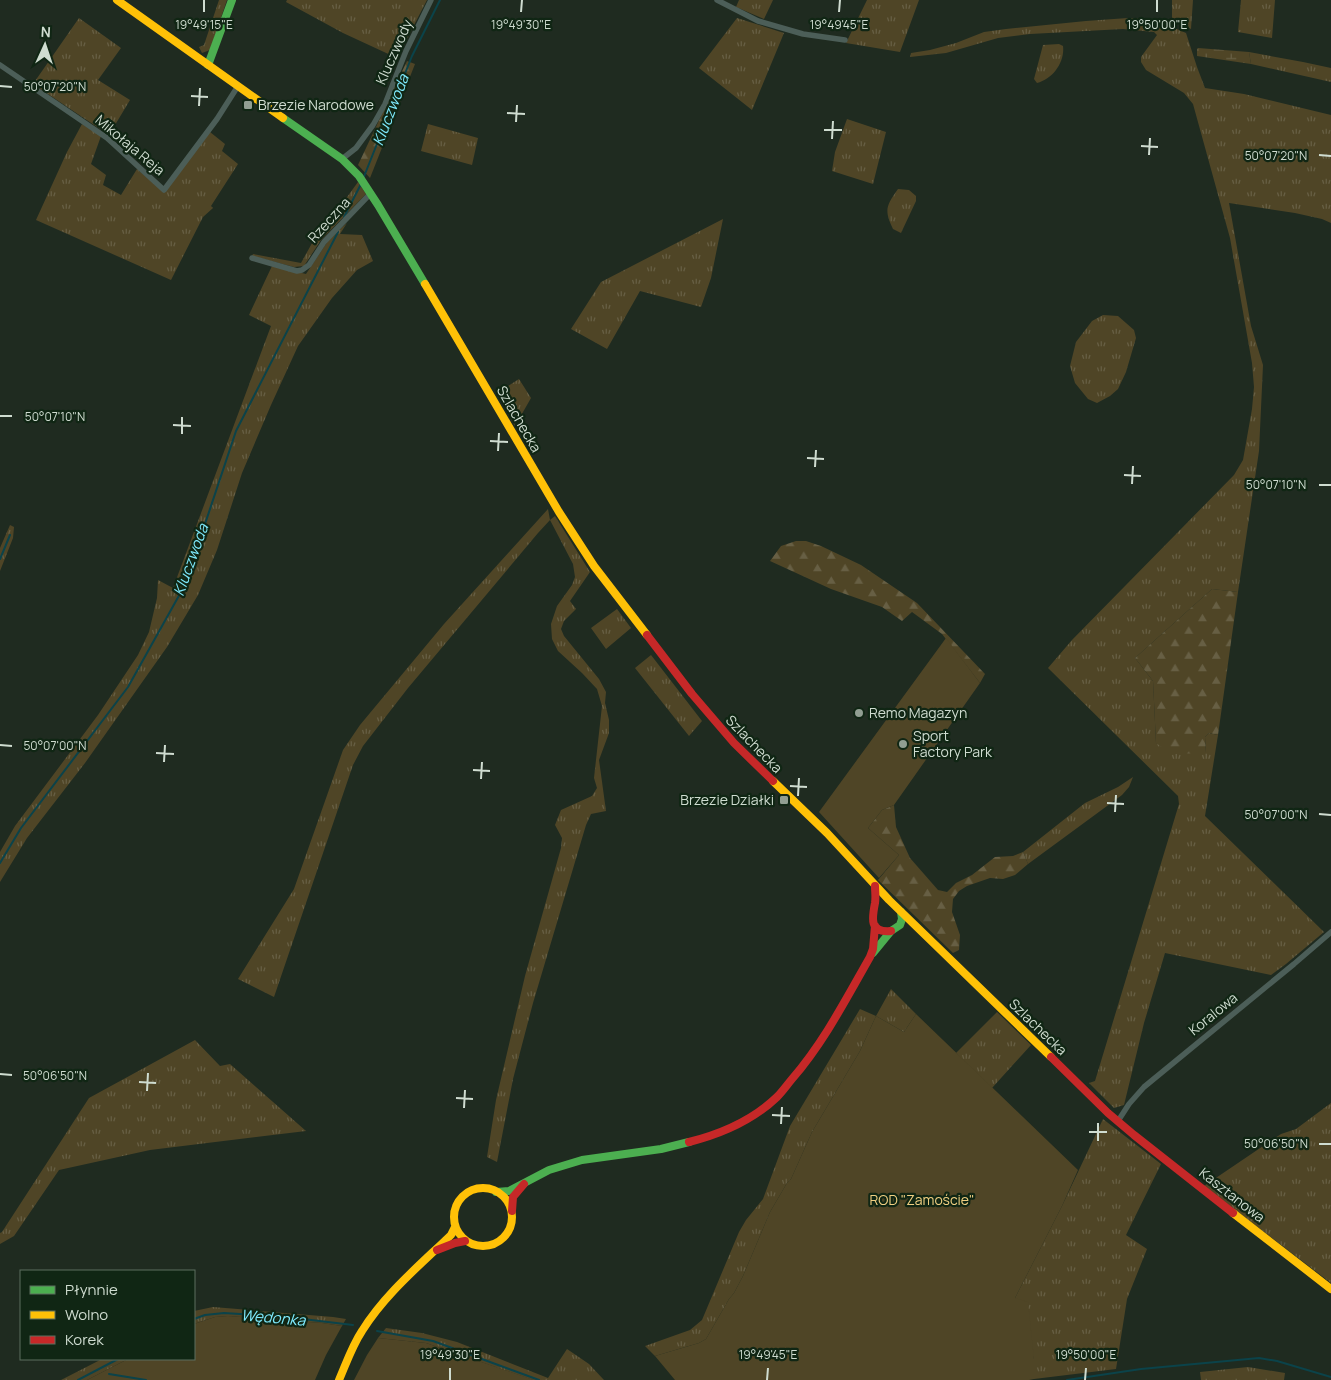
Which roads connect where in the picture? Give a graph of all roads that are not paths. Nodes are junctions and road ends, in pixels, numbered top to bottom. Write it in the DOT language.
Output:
graph roads {
  1 [pos="117,0"];
  2 [pos="232,0"];
  3 [pos="431,0"];
  4 [pos="716,0"];
  5 [pos="845,40"];
  6 [pos="0,65"];
  7 [pos="208,65"];
  8 [pos="238,86"];
  9 [pos="342,159"];
  10 [pos="370,191"];
  11 [pos="252,258"];
  12 [pos="875,885"];
  13 [pos="898,908"];
  14 [pos="874,910"];
  15 [pos="874,926"];
  16 [pos="919,929"];
  17 [pos="894,930"];
  18 [pos="1331,932"];
  19 [pos="870,957"];
  20 [pos="1118,1121"];
  21 [pos="524,1184"];
  22 [pos="496,1192"];
  23 [pos="511,1212"];
  24 [pos="455,1227"];
  25 [pos="465,1241"];
  26 [pos="435,1251"];
  27 [pos="1331,1289"];
  28 [pos="339,1380"];
  1 -- 7 [label="street, Szlachecka"];
  2 -- 7 [label="street"];
  3 -- 9 [label="street, Kluczwody"];
  4 -- 5 [label="street"];
  6 -- 8 [label="street, Mikołaja Reja"];
  7 -- 8 [label="street, Szlachecka"];
  8 -- 9 [label="street, Szlachecka"];
  9 -- 10 [label="street, Szlachecka"];
  10 -- 11 [label="street, Rzeczna"];
  10 -- 12 [label="street, Szlachecka"];
  12 -- 13 [label="street, Szlachecka"];
  12 -- 14 [label="street"];
  13 -- 14 [label="street"];
  13 -- 16 [label="street, Szlachecka"];
  13 -- 17 [label="street"];
  14 -- 15 [label="street"];
  15 -- 17 [label="street"];
  15 -- 19 [label="street"];
  16 -- 17 [label="street"];
  16 -- 20 [label="street, Szlachecka"];
  17 -- 19 [label="street"];
  18 -- 20 [label="street, Koralowa"];
  19 -- 21 [label="street"];
  20 -- 27 [label="street, Kasztanowa"];
  21 -- 22 [label="street"];
  21 -- 23 [label="street"];
  22 -- 23 [label="street"];
  22 -- 24 [label="street"];
  23 -- 25 [label="street"];
  24 -- 25 [label="street"];
  24 -- 26 [label="street"];
  25 -- 26 [label="street"];
  26 -- 28 [label="street"];
}
